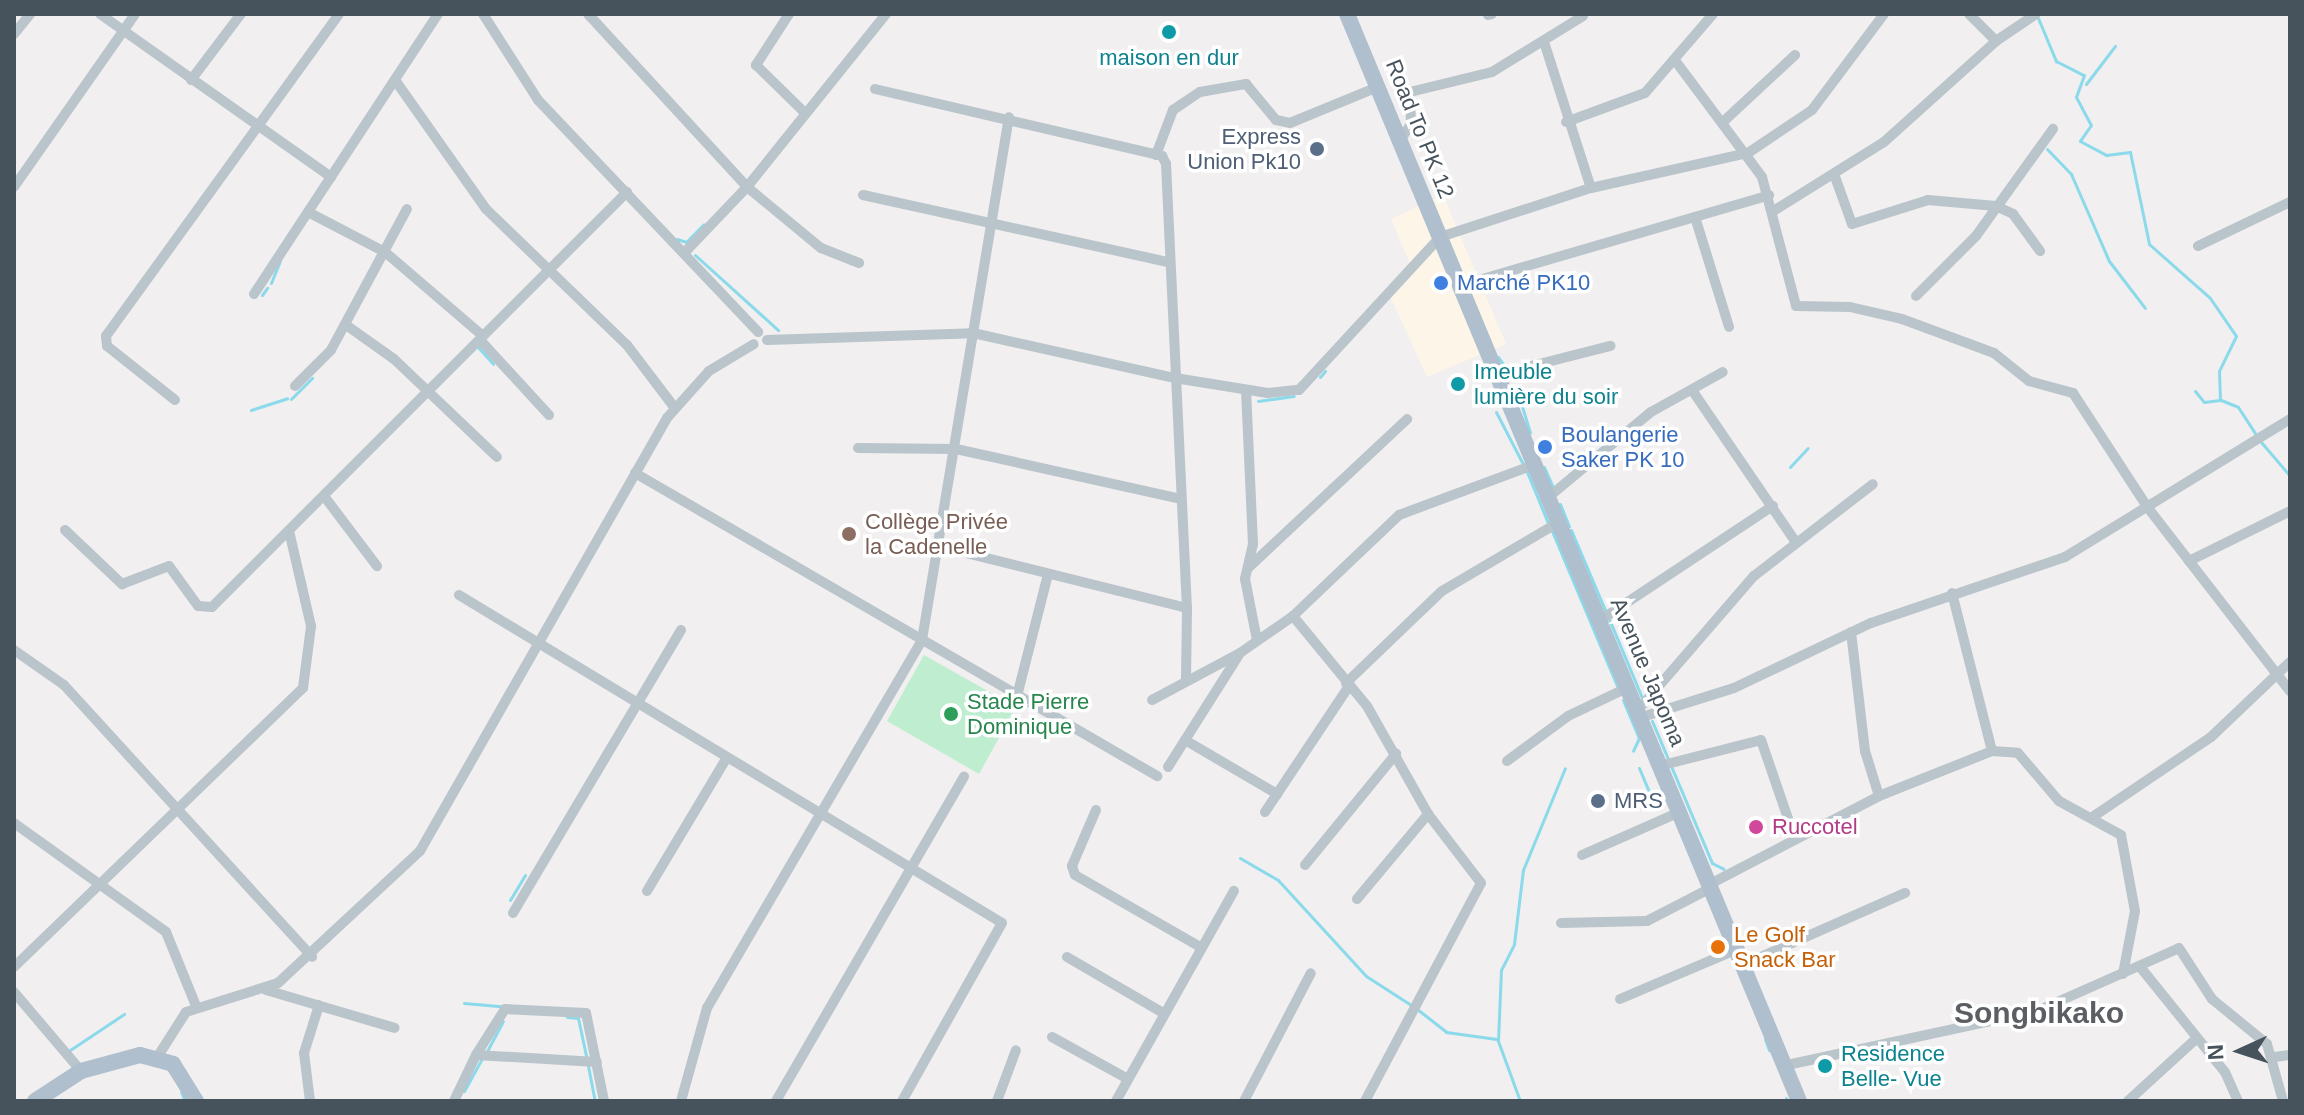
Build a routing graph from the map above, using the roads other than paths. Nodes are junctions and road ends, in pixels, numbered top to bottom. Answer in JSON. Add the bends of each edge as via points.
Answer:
{"nodes":[{"id":1,"x":30,"y":14,"type":"edge"},
{"id":2,"x":100,"y":14,"type":"edge"},
{"id":3,"x":135,"y":14,"type":"edge"},
{"id":4,"x":241,"y":14,"type":"edge"},
{"id":5,"x":339,"y":14,"type":"edge"},
{"id":6,"x":438,"y":14,"type":"edge"},
{"id":7,"x":483,"y":14,"type":"edge"},
{"id":8,"x":604,"y":14,"type":"edge"},
{"id":9,"x":789,"y":14,"type":"edge"},
{"id":10,"x":886,"y":14,"type":"edge"},
{"id":11,"x":1347,"y":14,"type":"edge"},
{"id":12,"x":1713,"y":14,"type":"edge"},
{"id":13,"x":1884,"y":14,"type":"edge"},
{"id":14,"x":1969,"y":14,"type":"edge"},
{"id":15,"x":2036,"y":14,"type":"edge"},
{"id":16,"x":1583,"y":16,"type":"dead end"},
{"id":17,"x":592,"y":19,"type":"edge"},
{"id":18,"x":123,"y":31,"type":"junction"},
{"id":19,"x":14,"y":34,"type":"edge"},
{"id":20,"x":1996,"y":41,"type":"junction"},
{"id":21,"x":1545,"y":45,"type":"junction"},
{"id":22,"x":1795,"y":55,"type":"dead end"},
{"id":23,"x":1677,"y":63,"type":"junction"},
{"id":24,"x":191,"y":80,"type":"junction"},
{"id":25,"x":395,"y":80,"type":"junction"},
{"id":26,"x":1380,"y":86,"type":"junction"},
{"id":27,"x":875,"y":89,"type":"dead end"},
{"id":28,"x":805,"y":113,"type":"junction"},
{"id":29,"x":1009,"y":117,"type":"junction"},
{"id":30,"x":1724,"y":121,"type":"junction"},
{"id":31,"x":1566,"y":122,"type":"junction"},
{"id":32,"x":258,"y":128,"type":"junction"},
{"id":33,"x":2053,"y":129,"type":"dead end"},
{"id":34,"x":1401,"y":139,"type":"junction"},
{"id":35,"x":1748,"y":153,"type":"junction"},
{"id":36,"x":1156,"y":155,"type":"junction"},
{"id":37,"x":1834,"y":174,"type":"junction"},
{"id":38,"x":331,"y":177,"type":"junction"},
{"id":39,"x":14,"y":187,"type":"edge"},
{"id":40,"x":747,"y":187,"type":"junction"},
{"id":41,"x":1591,"y":188,"type":"junction"},
{"id":42,"x":627,"y":192,"type":"junction"},
{"id":43,"x":863,"y":195,"type":"dead end"},
{"id":44,"x":1769,"y":195,"type":"junction"},
{"id":45,"x":2290,"y":202,"type":"edge"},
{"id":46,"x":1996,"y":206,"type":"junction"},
{"id":47,"x":407,"y":209,"type":"dead end"},
{"id":48,"x":1775,"y":210,"type":"junction"},
{"id":49,"x":308,"y":212,"type":"junction"},
{"id":50,"x":1695,"y":217,"type":"junction"},
{"id":51,"x":990,"y":223,"type":"junction"},
{"id":52,"x":1440,"y":237,"type":"junction"},
{"id":53,"x":2198,"y":246,"type":"dead end"},
{"id":54,"x":687,"y":250,"type":"junction"},
{"id":55,"x":2040,"y":251,"type":"dead end"},
{"id":56,"x":385,"y":252,"type":"junction"},
{"id":57,"x":1167,"y":262,"type":"junction"},
{"id":58,"x":1452,"y":262,"type":"joint"},
{"id":59,"x":859,"y":263,"type":"dead end"},
{"id":60,"x":550,"y":270,"type":"junction"},
{"id":61,"x":1462,"y":285,"type":"junction"},
{"id":62,"x":254,"y":294,"type":"dead end"},
{"id":63,"x":1916,"y":296,"type":"dead end"},
{"id":64,"x":346,"y":325,"type":"junction"},
{"id":65,"x":1729,"y":327,"type":"dead end"},
{"id":66,"x":973,"y":333,"type":"junction"},
{"id":67,"x":762,"y":336,"type":"junction"},
{"id":68,"x":482,"y":338,"type":"junction"},
{"id":69,"x":1610,"y":346,"type":"dead end"},
{"id":70,"x":1723,"y":372,"type":"dead end"},
{"id":71,"x":1500,"y":374,"type":"junction"},
{"id":72,"x":1175,"y":378,"type":"junction"},
{"id":73,"x":295,"y":386,"type":"dead end"},
{"id":74,"x":1246,"y":390,"type":"junction"},
{"id":75,"x":1692,"y":390,"type":"junction"},
{"id":76,"x":425,"y":395,"type":"junction"},
{"id":77,"x":175,"y":400,"type":"dead end"},
{"id":78,"x":674,"y":407,"type":"junction"},
{"id":79,"x":549,"y":415,"type":"dead end"},
{"id":80,"x":1407,"y":419,"type":"dead end"},
{"id":81,"x":2290,"y":419,"type":"edge"},
{"id":82,"x":858,"y":448,"type":"dead end"},
{"id":83,"x":956,"y":449,"type":"junction"},
{"id":84,"x":497,"y":457,"type":"dead end"},
{"id":85,"x":1536,"y":464,"type":"junction"},
{"id":86,"x":635,"y":473,"type":"junction"},
{"id":87,"x":1873,"y":484,"type":"dead end"},
{"id":88,"x":1551,"y":495,"type":"junction"},
{"id":89,"x":324,"y":496,"type":"junction"},
{"id":90,"x":1181,"y":499,"type":"junction"},
{"id":91,"x":1773,"y":506,"type":"junction"},
{"id":92,"x":2148,"y":508,"type":"junction"},
{"id":93,"x":2290,"y":511,"type":"edge"},
{"id":94,"x":1562,"y":520,"type":"junction"},
{"id":95,"x":65,"y":530,"type":"dead end"},
{"id":96,"x":289,"y":531,"type":"junction"},
{"id":97,"x":1795,"y":541,"type":"junction"},
{"id":98,"x":939,"y":546,"type":"junction"},
{"id":99,"x":2189,"y":561,"type":"junction"},
{"id":100,"x":377,"y":566,"type":"dead end"},
{"id":101,"x":1245,"y":570,"type":"junction"},
{"id":102,"x":1047,"y":578,"type":"junction"},
{"id":103,"x":1952,"y":593,"type":"junction"},
{"id":104,"x":459,"y":595,"type":"dead end"},
{"id":105,"x":1187,"y":608,"type":"junction"},
{"id":106,"x":1293,"y":616,"type":"junction"},
{"id":107,"x":1602,"y":619,"type":"junction"},
{"id":108,"x":681,"y":630,"type":"dead end"},
{"id":109,"x":1851,"y":632,"type":"junction"},
{"id":110,"x":922,"y":640,"type":"junction"},
{"id":111,"x":1257,"y":640,"type":"junction"},
{"id":112,"x":535,"y":646,"type":"junction"},
{"id":113,"x":14,"y":650,"type":"edge"},
{"id":114,"x":1240,"y":653,"type":"junction"},
{"id":115,"x":2290,"y":662,"type":"edge"},
{"id":116,"x":2275,"y":675,"type":"junction"},
{"id":117,"x":1186,"y":681,"type":"junction"},
{"id":118,"x":1347,"y":685,"type":"junction"},
{"id":119,"x":1629,"y":687,"type":"junction"},
{"id":120,"x":2290,"y":691,"type":"edge"},
{"id":121,"x":1017,"y":696,"type":"junction"},
{"id":122,"x":1152,"y":700,"type":"dead end"},
{"id":123,"x":636,"y":706,"type":"junction"},
{"id":124,"x":1640,"y":713,"type":"junction"},
{"id":125,"x":1185,"y":740,"type":"junction"},
{"id":126,"x":1992,"y":751,"type":"junction"},
{"id":127,"x":1396,"y":754,"type":"junction"},
{"id":128,"x":726,"y":759,"type":"junction"},
{"id":129,"x":1507,"y":761,"type":"dead end"},
{"id":130,"x":1663,"y":765,"type":"junction"},
{"id":131,"x":1168,"y":767,"type":"dead end"},
{"id":132,"x":1157,"y":776,"type":"dead end"},
{"id":133,"x":964,"y":777,"type":"dead end"},
{"id":134,"x":1277,"y":794,"type":"junction"},
{"id":135,"x":1879,"y":796,"type":"junction"},
{"id":136,"x":180,"y":808,"type":"junction"},
{"id":137,"x":1096,"y":810,"type":"dead end"},
{"id":138,"x":1682,"y":811,"type":"junction"},
{"id":139,"x":1265,"y":812,"type":"dead end"},
{"id":140,"x":816,"y":813,"type":"junction"},
{"id":141,"x":1428,"y":814,"type":"junction"},
{"id":142,"x":2091,"y":818,"type":"junction"},
{"id":143,"x":14,"y":823,"type":"edge"},
{"id":144,"x":1795,"y":839,"type":"junction"},
{"id":145,"x":1582,"y":855,"type":"dead end"},
{"id":146,"x":1305,"y":865,"type":"dead end"},
{"id":147,"x":912,"y":870,"type":"junction"},
{"id":148,"x":1713,"y":885,"type":"junction"},
{"id":149,"x":98,"y":888,"type":"junction"},
{"id":150,"x":647,"y":891,"type":"dead end"},
{"id":151,"x":1234,"y":891,"type":"dead end"},
{"id":152,"x":1905,"y":893,"type":"dead end"},
{"id":153,"x":1357,"y":899,"type":"dead end"},
{"id":154,"x":513,"y":913,"type":"dead end"},
{"id":155,"x":1561,"y":923,"type":"dead end"},
{"id":156,"x":1202,"y":948,"type":"junction"},
{"id":157,"x":1744,"y":956,"type":"junction"},
{"id":158,"x":312,"y":957,"type":"junction"},
{"id":159,"x":1067,"y":957,"type":"dead end"},
{"id":160,"x":14,"y":967,"type":"edge"},
{"id":161,"x":2141,"y":968,"type":"junction"},
{"id":162,"x":1311,"y":973,"type":"dead end"},
{"id":163,"x":2123,"y":974,"type":"junction"},
{"id":164,"x":266,"y":990,"type":"junction"},
{"id":165,"x":14,"y":992,"type":"edge"},
{"id":166,"x":1620,"y":999,"type":"dead end"},
{"id":167,"x":319,"y":1005,"type":"junction"},
{"id":168,"x":196,"y":1006,"type":"junction"},
{"id":169,"x":1165,"y":1014,"type":"junction"},
{"id":170,"x":395,"y":1028,"type":"dead end"},
{"id":171,"x":1052,"y":1037,"type":"dead end"},
{"id":172,"x":2197,"y":1038,"type":"junction"},
{"id":173,"x":1016,"y":1050,"type":"dead end"},
{"id":174,"x":476,"y":1055,"type":"junction"},
{"id":175,"x":2290,"y":1055,"type":"edge"},
{"id":176,"x":158,"y":1056,"type":"junction"},
{"id":177,"x":2275,"y":1057,"type":"junction"},
{"id":178,"x":597,"y":1062,"type":"junction"},
{"id":179,"x":1787,"y":1065,"type":"junction"},
{"id":180,"x":81,"y":1071,"type":"junction"},
{"id":181,"x":1128,"y":1079,"type":"junction"},
{"id":182,"x":2138,"y":1091,"type":"junction"},
{"id":183,"x":35,"y":1101,"type":"edge"},
{"id":184,"x":196,"y":1101,"type":"edge"},
{"id":185,"x":310,"y":1101,"type":"edge"},
{"id":186,"x":454,"y":1101,"type":"edge"},
{"id":187,"x":604,"y":1101,"type":"edge"},
{"id":188,"x":681,"y":1101,"type":"edge"},
{"id":189,"x":776,"y":1101,"type":"edge"},
{"id":190,"x":902,"y":1101,"type":"edge"},
{"id":191,"x":997,"y":1101,"type":"edge"},
{"id":192,"x":1116,"y":1101,"type":"edge"},
{"id":193,"x":1244,"y":1101,"type":"edge"},
{"id":194,"x":1365,"y":1101,"type":"edge"},
{"id":195,"x":1799,"y":1101,"type":"edge"},
{"id":196,"x":2128,"y":1101,"type":"edge"},
{"id":197,"x":2148,"y":1101,"type":"edge"},
{"id":198,"x":2238,"y":1101,"type":"edge"},
{"id":199,"x":2283,"y":1101,"type":"edge"}],
"edges":[{"from":1,"to":19,"type":"street"},
{"from":2,"to":18,"type":"street"},
{"from":3,"to":18,"type":"street"},
{"from":4,"to":24,"type":"street"},
{"from":5,"to":32,"type":"street"},
{"from":6,"to":25,"type":"street"},
{"from":7,"to":42,"type":"street","via":[[527,86]]},
{"from":8,"to":17,"type":"street"},
{"from":9,"to":28,"type":"street","via":[[756,65]]},
{"from":10,"to":28,"type":"street"},
{"from":11,"to":26,"type":"main road","name":"Road To PK 12"},
{"from":12,"to":23,"type":"street"},
{"from":13,"to":35,"type":"street","via":[[1812,110]]},
{"from":14,"to":20,"type":"street"},
{"from":15,"to":20,"type":"street"},
{"from":16,"to":21,"type":"street"},
{"from":17,"to":40,"type":"street"},
{"from":18,"to":24,"type":"street"},
{"from":18,"to":39,"type":"street"},
{"from":20,"to":37,"type":"street","via":[[1884,142]]},
{"from":21,"to":31,"type":"street"},
{"from":21,"to":34,"type":"street","via":[[1492,72],[1410,92],[1411,124]]},
{"from":22,"to":30,"type":"street"},
{"from":23,"to":30,"type":"street"},
{"from":23,"to":31,"type":"street","via":[[1630,102]]},
{"from":24,"to":32,"type":"street"},
{"from":25,"to":38,"type":"street"},
{"from":25,"to":60,"type":"street","via":[[486,209]]},
{"from":26,"to":34,"type":"main road","name":"Road To PK 12"},
{"from":26,"to":36,"type":"street","via":[[1290,123],[1276,120],[1246,84],[1200,92],[1173,110]]},
{"from":27,"to":29,"type":"street"},
{"from":28,"to":40,"type":"street"},
{"from":29,"to":36,"type":"street"},
{"from":29,"to":51,"type":"street"},
{"from":30,"to":35,"type":"street"},
{"from":31,"to":41,"type":"street"},
{"from":32,"to":38,"type":"street"},
{"from":32,"to":77,"type":"street","via":[[106,336],[107,346]]},
{"from":33,"to":46,"type":"street"},
{"from":34,"to":52,"type":"main road","name":"Road To PK 12"},
{"from":35,"to":41,"type":"street"},
{"from":35,"to":44,"type":"street"},
{"from":36,"to":57,"type":"street","via":[[1166,164]]},
{"from":37,"to":46,"type":"street","via":[[1852,224],[1928,200]]},
{"from":37,"to":48,"type":"street"},
{"from":38,"to":49,"type":"street"},
{"from":40,"to":54,"type":"street"},
{"from":40,"to":59,"type":"street","via":[[821,248]]},
{"from":41,"to":52,"type":"street"},
{"from":42,"to":54,"type":"street"},
{"from":42,"to":60,"type":"street"},
{"from":43,"to":51,"type":"street"},
{"from":44,"to":48,"type":"street"},
{"from":44,"to":50,"type":"street"},
{"from":45,"to":53,"type":"street"},
{"from":46,"to":55,"type":"street","via":[[2013,214]]},
{"from":46,"to":63,"type":"street"},
{"from":47,"to":56,"type":"street"},
{"from":48,"to":92,"type":"street","via":[[1796,306],[1850,307],[1902,319],[1994,353],[2029,381],[2068,390]]},
{"from":49,"to":56,"type":"street"},
{"from":49,"to":62,"type":"street"},
{"from":50,"to":61,"type":"street"},
{"from":50,"to":65,"type":"street"},
{"from":51,"to":57,"type":"street"},
{"from":51,"to":66,"type":"street"},
{"from":52,"to":58,"type":"main road","name":"Road To PK 12"},
{"from":52,"to":74,"type":"street","via":[[1388,287],[1311,384],[1285,393]]},
{"from":54,"to":67,"type":"street"},
{"from":56,"to":64,"type":"street"},
{"from":56,"to":68,"type":"street"},
{"from":57,"to":72,"type":"street"},
{"from":58,"to":61,"type":"main road","name":"Avenue Japoma"},
{"from":60,"to":68,"type":"street"},
{"from":60,"to":78,"type":"street","via":[[648,367]]},
{"from":61,"to":71,"type":"main road","name":"Avenue Japoma"},
{"from":64,"to":73,"type":"street"},
{"from":64,"to":76,"type":"street","via":[[394,359]]},
{"from":66,"to":67,"type":"street"},
{"from":66,"to":72,"type":"street"},
{"from":66,"to":83,"type":"street"},
{"from":67,"to":78,"type":"street","via":[[709,371]]},
{"from":68,"to":76,"type":"street"},
{"from":68,"to":79,"type":"street"},
{"from":69,"to":71,"type":"street"},
{"from":70,"to":75,"type":"street"},
{"from":71,"to":85,"type":"main road","name":"Avenue Japoma"},
{"from":72,"to":74,"type":"street"},
{"from":72,"to":90,"type":"street"},
{"from":74,"to":101,"type":"street","via":[[1253,544]]},
{"from":75,"to":88,"type":"street","via":[[1651,412]]},
{"from":75,"to":91,"type":"street"},
{"from":76,"to":84,"type":"street"},
{"from":76,"to":89,"type":"street"},
{"from":78,"to":86,"type":"street"},
{"from":80,"to":101,"type":"street"},
{"from":81,"to":92,"type":"street"},
{"from":82,"to":83,"type":"street"},
{"from":83,"to":90,"type":"street"},
{"from":83,"to":98,"type":"street"},
{"from":85,"to":88,"type":"main road","name":"Avenue Japoma"},
{"from":85,"to":106,"type":"street","via":[[1399,515]]},
{"from":86,"to":110,"type":"street"},
{"from":86,"to":112,"type":"street"},
{"from":87,"to":97,"type":"street"},
{"from":88,"to":94,"type":"main road","name":"Avenue Japoma"},
{"from":89,"to":96,"type":"street"},
{"from":89,"to":100,"type":"street"},
{"from":90,"to":105,"type":"street"},
{"from":91,"to":97,"type":"street"},
{"from":91,"to":107,"type":"street"},
{"from":92,"to":99,"type":"street"},
{"from":92,"to":103,"type":"street","via":[[2065,557]]},
{"from":93,"to":99,"type":"street"},
{"from":94,"to":107,"type":"main road","name":"Avenue Japoma"},
{"from":94,"to":118,"type":"street","via":[[1442,591]]},
{"from":95,"to":96,"type":"street","via":[[125,586],[173,568],[203,608]]},
{"from":96,"to":136,"type":"street","via":[[311,626],[310,671],[292,705]]},
{"from":97,"to":124,"type":"street","via":[[1754,576]]},
{"from":98,"to":102,"type":"street"},
{"from":98,"to":110,"type":"street"},
{"from":99,"to":116,"type":"street"},
{"from":101,"to":111,"type":"street"},
{"from":102,"to":105,"type":"street"},
{"from":102,"to":121,"type":"street"},
{"from":103,"to":109,"type":"street"},
{"from":103,"to":126,"type":"street"},
{"from":104,"to":112,"type":"street"},
{"from":105,"to":117,"type":"street"},
{"from":106,"to":111,"type":"street"},
{"from":106,"to":118,"type":"street"},
{"from":107,"to":119,"type":"main road","name":"Avenue Japoma"},
{"from":108,"to":123,"type":"street"},
{"from":109,"to":124,"type":"street","via":[[1734,688]]},
{"from":109,"to":135,"type":"street","via":[[1865,751]]},
{"from":110,"to":121,"type":"street"},
{"from":110,"to":140,"type":"street"},
{"from":111,"to":114,"type":"street"},
{"from":112,"to":123,"type":"street"},
{"from":112,"to":158,"type":"street","via":[[442,821]]},
{"from":113,"to":136,"type":"street","via":[[64,685]]},
{"from":114,"to":117,"type":"street"},
{"from":114,"to":125,"type":"street"},
{"from":115,"to":116,"type":"street"},
{"from":116,"to":120,"type":"street"},
{"from":116,"to":142,"type":"street","via":[[2201,745]]},
{"from":117,"to":122,"type":"street"},
{"from":118,"to":127,"type":"street"},
{"from":118,"to":134,"type":"street"},
{"from":119,"to":124,"type":"main road","name":"Avenue Japoma"},
{"from":119,"to":129,"type":"street","via":[[1559,721]]},
{"from":121,"to":132,"type":"street"},
{"from":123,"to":128,"type":"street"},
{"from":123,"to":154,"type":"street"},
{"from":124,"to":130,"type":"main road","name":"Avenue Japoma"},
{"from":125,"to":131,"type":"street"},
{"from":125,"to":134,"type":"street"},
{"from":126,"to":135,"type":"street"},
{"from":126,"to":142,"type":"street","via":[[2018,753],[2059,801]]},
{"from":127,"to":141,"type":"street"},
{"from":127,"to":146,"type":"street"},
{"from":128,"to":140,"type":"street"},
{"from":128,"to":150,"type":"street"},
{"from":130,"to":138,"type":"main road","name":"Avenue Japoma"},
{"from":130,"to":144,"type":"street","via":[[1761,740]]},
{"from":133,"to":147,"type":"street"},
{"from":134,"to":139,"type":"street"},
{"from":135,"to":144,"type":"street"},
{"from":136,"to":149,"type":"street"},
{"from":136,"to":158,"type":"street"},
{"from":137,"to":156,"type":"street","via":[[1072,871]]},
{"from":138,"to":145,"type":"street"},
{"from":138,"to":148,"type":"main road","name":"Avenue Japoma"},
{"from":140,"to":147,"type":"street"},
{"from":140,"to":188,"type":"street","via":[[702,1018]]},
{"from":141,"to":153,"type":"street"},
{"from":141,"to":194,"type":"street","via":[[1480,887]]},
{"from":142,"to":163,"type":"street","via":[[2121,835],[2127,848],[2135,911]]},
{"from":143,"to":149,"type":"street"},
{"from":144,"to":148,"type":"street"},
{"from":147,"to":189,"type":"street"},
{"from":147,"to":190,"type":"street","via":[[1002,923]]},
{"from":148,"to":155,"type":"street","via":[[1647,921]]},
{"from":148,"to":157,"type":"main road","name":"Avenue Japoma"},
{"from":149,"to":160,"type":"street"},
{"from":149,"to":168,"type":"street","via":[[166,932]]},
{"from":151,"to":156,"type":"street"},
{"from":152,"to":157,"type":"street"},
{"from":156,"to":169,"type":"street"},
{"from":157,"to":166,"type":"street"},
{"from":157,"to":179,"type":"main road","name":"Avenue Japoma"},
{"from":158,"to":164,"type":"street"},
{"from":159,"to":169,"type":"street"},
{"from":161,"to":163,"type":"street"},
{"from":161,"to":172,"type":"street"},
{"from":161,"to":177,"type":"street","via":[[2179,948],[2212,999],[2254,1029]]},
{"from":162,"to":193,"type":"street"},
{"from":163,"to":179,"type":"street","via":[[2037,1011]]},
{"from":164,"to":167,"type":"street"},
{"from":164,"to":168,"type":"street"},
{"from":165,"to":180,"type":"street"},
{"from":167,"to":170,"type":"street"},
{"from":167,"to":185,"type":"street","via":[[304,1053]]},
{"from":168,"to":176,"type":"street"},
{"from":169,"to":181,"type":"street"},
{"from":171,"to":181,"type":"street"},
{"from":172,"to":182,"type":"street"},
{"from":172,"to":198,"type":"street"},
{"from":173,"to":191,"type":"street"},
{"from":174,"to":178,"type":"street"},
{"from":174,"to":178,"type":"street","via":[[510,1007],[586,1013]]},
{"from":174,"to":186,"type":"street"},
{"from":175,"to":177,"type":"street"},
{"from":176,"to":180,"type":"main road","via":[[122,1057]]},
{"from":176,"to":184,"type":"main road","via":[[182,1074]]},
{"from":177,"to":199,"type":"street"},
{"from":178,"to":187,"type":"street"},
{"from":179,"to":195,"type":"main road","name":"Avenue Japoma"},
{"from":180,"to":183,"type":"main road"},
{"from":181,"to":192,"type":"street"},
{"from":182,"to":196,"type":"street"},
{"from":182,"to":197,"type":"street"}]}
